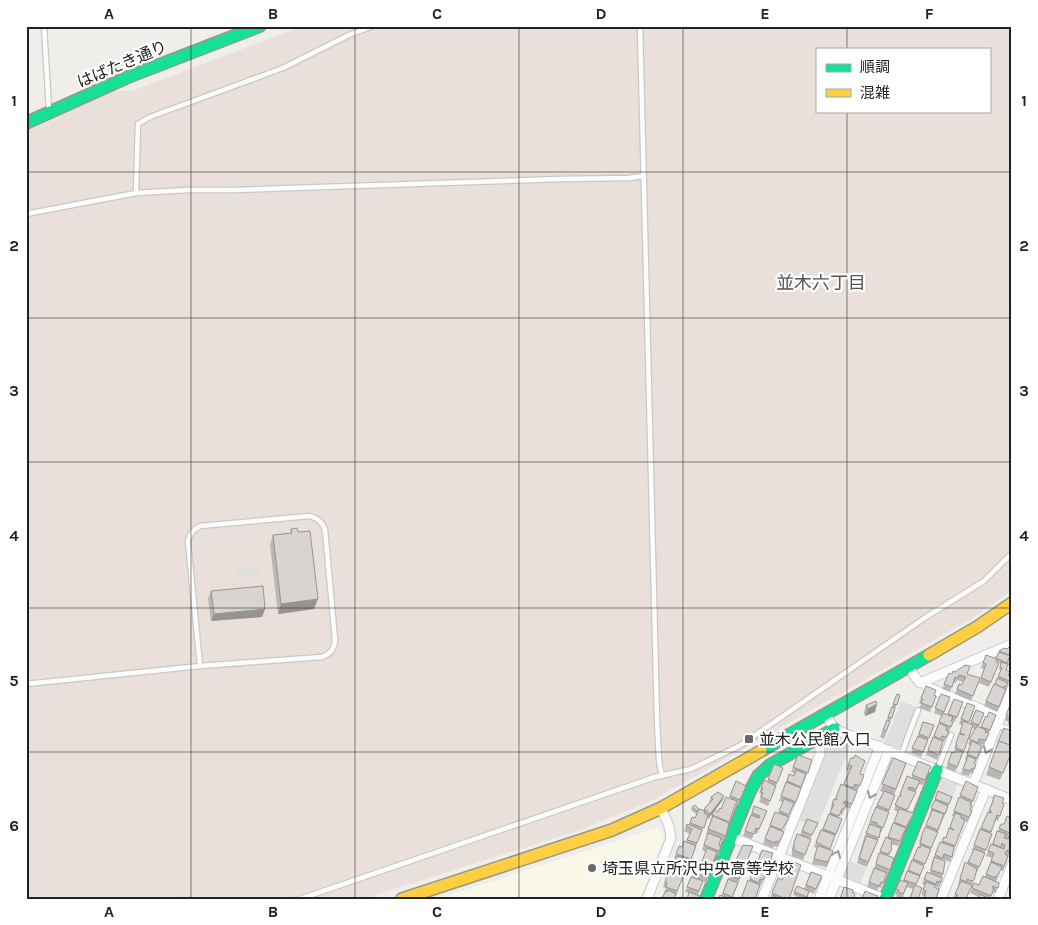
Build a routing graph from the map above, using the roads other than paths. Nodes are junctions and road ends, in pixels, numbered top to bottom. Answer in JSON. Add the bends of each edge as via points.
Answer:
{"nodes":[{"id":1,"x":44,"y":26,"type":"edge"},
{"id":2,"x":260,"y":26,"type":"edge"},
{"id":3,"x":373,"y":26,"type":"edge"},
{"id":4,"x":640,"y":26,"type":"edge"},
{"id":5,"x":49,"y":113,"type":"junction"},
{"id":6,"x":26,"y":123,"type":"edge"},
{"id":7,"x":643,"y":176,"type":"junction"},
{"id":8,"x":136,"y":193,"type":"junction"},
{"id":9,"x":26,"y":214,"type":"edge"},
{"id":10,"x":1012,"y":553,"type":"edge"},
{"id":11,"x":1012,"y":603,"type":"edge"},
{"id":12,"x":1012,"y":644,"type":"edge"},
{"id":13,"x":200,"y":666,"type":"junction"},
{"id":14,"x":910,"y":666,"type":"junction"},
{"id":15,"x":920,"y":683,"type":"junction"},
{"id":16,"x":26,"y":684,"type":"edge"},
{"id":17,"x":1011,"y":691,"type":"edge"},
{"id":18,"x":918,"y":710,"type":"dead end"},
{"id":19,"x":826,"y":714,"type":"junction"},
{"id":20,"x":999,"y":721,"type":"junction"},
{"id":21,"x":834,"y":729,"type":"junction"},
{"id":22,"x":1012,"y":730,"type":"edge"},
{"id":23,"x":951,"y":735,"type":"edge"},
{"id":24,"x":819,"y":737,"type":"junction"},
{"id":25,"x":880,"y":746,"type":"junction"},
{"id":26,"x":889,"y":750,"type":"junction"},
{"id":27,"x":901,"y":755,"type":"junction"},
{"id":28,"x":937,"y":770,"type":"junction"},
{"id":29,"x":662,"y":776,"type":"junction"},
{"id":30,"x":974,"y":784,"type":"junction"},
{"id":31,"x":986,"y":789,"type":"junction"},
{"id":32,"x":1012,"y":800,"type":"edge"},
{"id":33,"x":661,"y":808,"type":"junction"},
{"id":34,"x":731,"y":838,"type":"junction"},
{"id":35,"x":780,"y":857,"type":"junction"},
{"id":36,"x":1012,"y":865,"type":"edge"},
{"id":37,"x":832,"y":878,"type":"junction"},
{"id":38,"x":300,"y":899,"type":"edge"},
{"id":39,"x":402,"y":899,"type":"edge"},
{"id":40,"x":647,"y":899,"type":"edge"},
{"id":41,"x":706,"y":899,"type":"edge"},
{"id":42,"x":762,"y":899,"type":"edge"},
{"id":43,"x":819,"y":899,"type":"edge"},
{"id":44,"x":829,"y":899,"type":"edge"},
{"id":45,"x":885,"y":899,"type":"edge"},
{"id":46,"x":941,"y":899,"type":"edge"},
{"id":47,"x":998,"y":899,"type":"edge"}],
"edges":[{"from":1,"to":5,"type":"lane"},
{"from":2,"to":5,"type":"street","name":"はばたき通り","via":[[128,77]]},
{"from":3,"to":8,"type":"lane","via":[[283,68],[138,124]]},
{"from":4,"to":7,"type":"lane"},
{"from":5,"to":6,"type":"street","name":"はばたき通り"},
{"from":7,"to":8,"type":"lane"},
{"from":7,"to":29,"type":"lane","via":[[657,719]]},
{"from":8,"to":9,"type":"lane"},
{"from":10,"to":29,"type":"lane","via":[[984,581],[926,617],[741,745],[691,769]]},
{"from":11,"to":14,"type":"street"},
{"from":12,"to":15,"type":"street"},
{"from":13,"to":13,"type":"lane","via":[[188,541],[190,534],[200,526],[317,518],[323,523],[324,530],[334,648],[322,657]]},
{"from":13,"to":16,"type":"lane"},
{"from":14,"to":15,"type":"street"},
{"from":14,"to":19,"type":"street"},
{"from":15,"to":20,"type":"street"},
{"from":17,"to":20,"type":"street"},
{"from":18,"to":27,"type":"lane"},
{"from":19,"to":21,"type":"street"},
{"from":19,"to":33,"type":"street"},
{"from":20,"to":22,"type":"lane"},
{"from":20,"to":30,"type":"street","one_way":true},
{"from":21,"to":24,"type":"street"},
{"from":21,"to":25,"type":"street"},
{"from":23,"to":28,"type":"lane"},
{"from":24,"to":34,"type":"street","via":[[770,765],[758,776]]},
{"from":24,"to":35,"type":"street","via":[[820,754]]},
{"from":25,"to":26,"type":"street"},
{"from":37,"to":25,"type":"street","one_way":true},
{"from":26,"to":27,"type":"street"},
{"from":26,"to":37,"type":"street","one_way":true},
{"from":27,"to":28,"type":"street"},
{"from":28,"to":30,"type":"street"},
{"from":28,"to":45,"type":"street"},
{"from":29,"to":38,"type":"lane"},
{"from":30,"to":31,"type":"street"},
{"from":31,"to":32,"type":"street"},
{"from":31,"to":46,"type":"street"},
{"from":33,"to":39,"type":"street","via":[[612,830]]},
{"from":33,"to":40,"type":"street","via":[[671,838]]},
{"from":34,"to":35,"type":"street"},
{"from":34,"to":41,"type":"street"},
{"from":35,"to":37,"type":"street"},
{"from":35,"to":42,"type":"street"},
{"from":36,"to":47,"type":"street"},
{"from":37,"to":43,"type":"street"},
{"from":37,"to":44,"type":"street"},
{"from":37,"to":45,"type":"street"}]}
